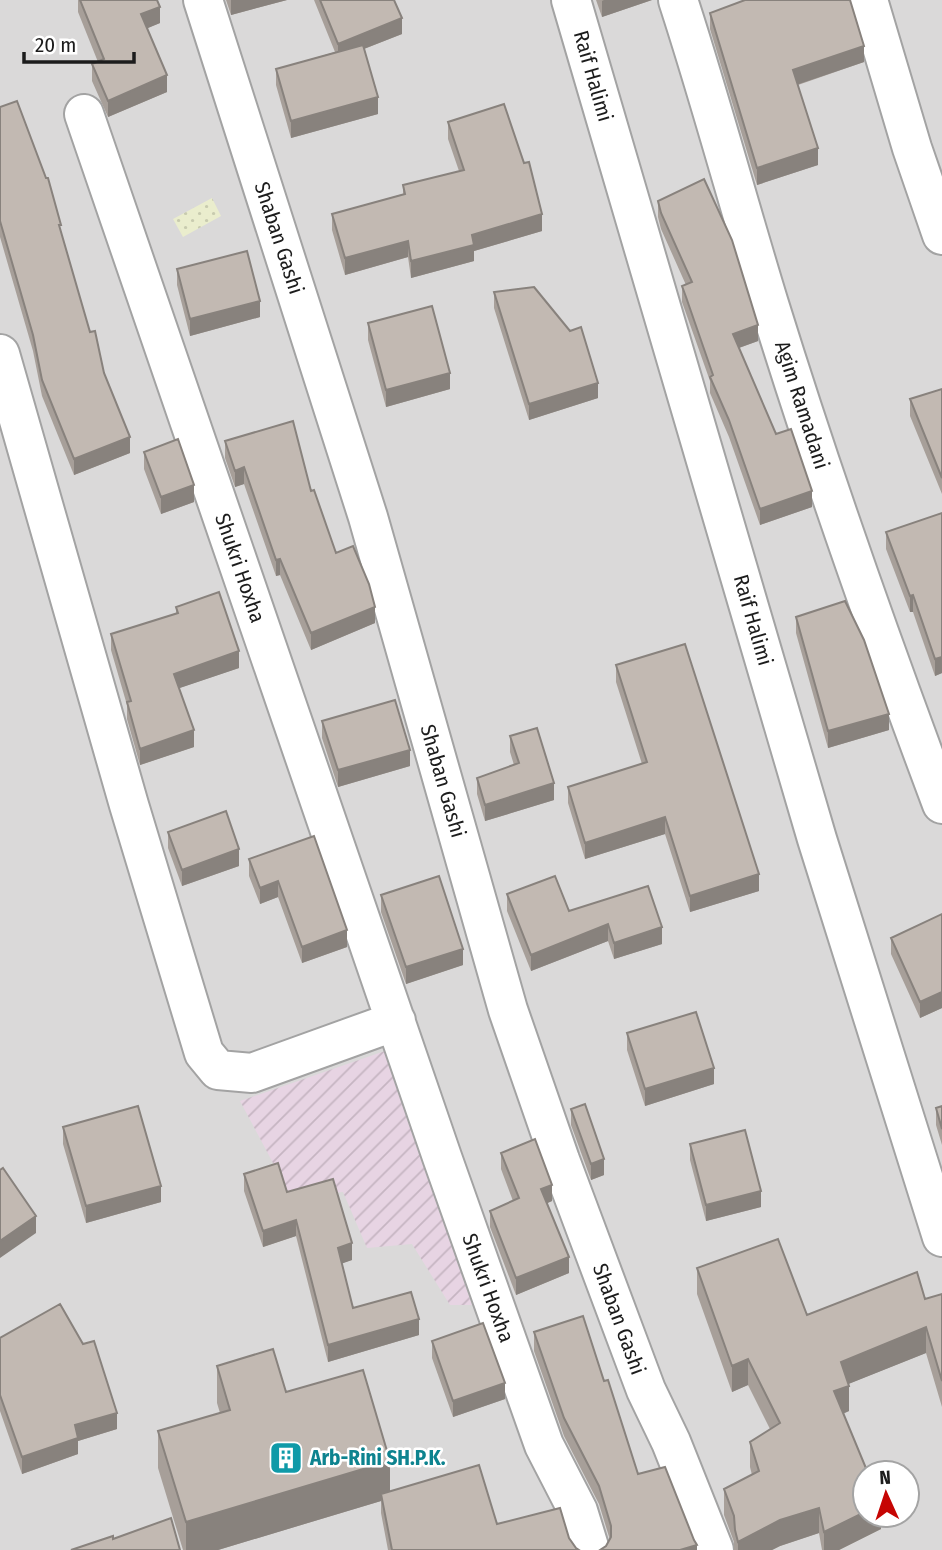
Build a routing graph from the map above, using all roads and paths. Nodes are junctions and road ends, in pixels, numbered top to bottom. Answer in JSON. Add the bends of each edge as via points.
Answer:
{"nodes":[{"id":1,"x":203,"y":0,"type":"edge"},
{"id":2,"x":571,"y":0,"type":"edge"},
{"id":3,"x":678,"y":0,"type":"edge"},
{"id":4,"x":868,"y":0,"type":"edge"},
{"id":5,"x":84,"y":114,"type":"dead end"},
{"id":6,"x":942,"y":235,"type":"edge"},
{"id":7,"x":0,"y":354,"type":"edge"},
{"id":8,"x":942,"y":804,"type":"edge"},
{"id":9,"x":396,"y":1021,"type":"junction"},
{"id":10,"x":942,"y":1237,"type":"edge"},
{"id":11,"x":590,"y":1550,"type":"edge"},
{"id":12,"x":714,"y":1550,"type":"edge"}],
"edges":[{"from":1,"to":12,"type":"street","name":"Shaban Gashi","via":[[368,517],[508,1010],[646,1390]]},
{"from":2,"to":10,"type":"street","name":"Raif Halimi","via":[[817,839]]},
{"from":3,"to":8,"type":"street","name":"Agim Ramadani","via":[[769,305]]},
{"from":4,"to":6,"type":"street"},
{"from":5,"to":9,"type":"street","name":"Shukri Hoxha"},
{"from":7,"to":9,"type":"street","via":[[204,1054],[218,1070],[252,1073]]},
{"from":9,"to":11,"type":"street","name":"Shukri Hoxha","via":[[544,1445],[578,1511]]}]}
